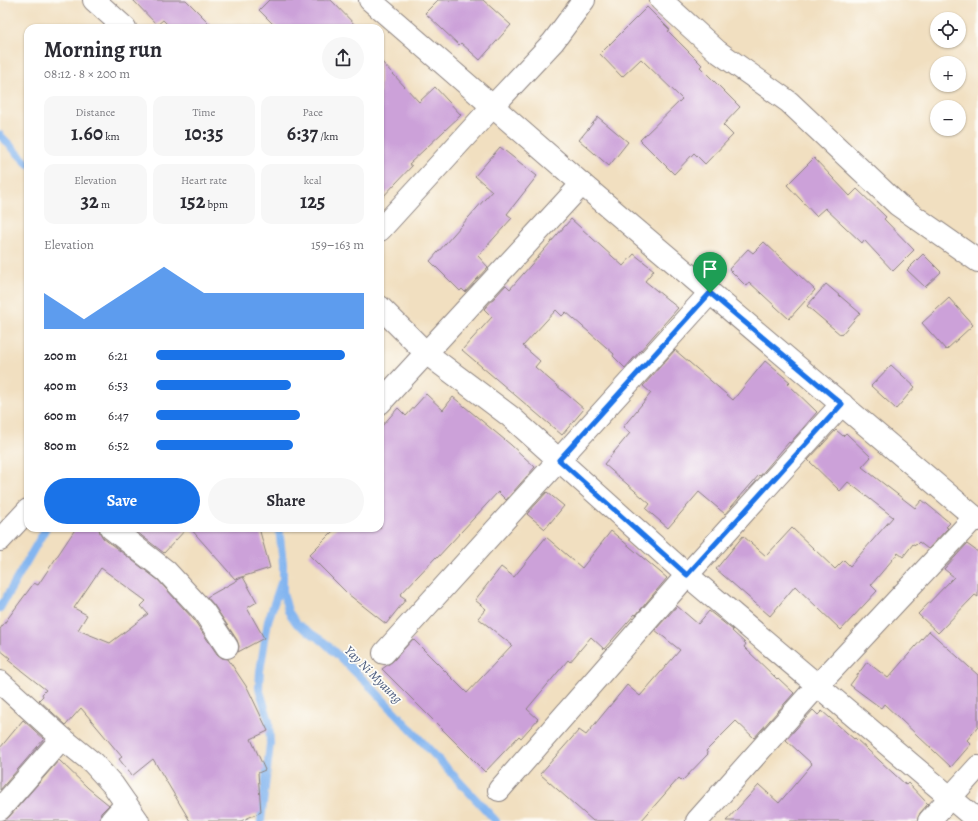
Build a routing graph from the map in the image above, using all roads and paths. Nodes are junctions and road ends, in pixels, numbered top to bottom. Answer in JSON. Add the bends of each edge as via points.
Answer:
{"nodes":[{"id":1,"x":94,"y":0,"type":"edge"},
{"id":2,"x":370,"y":0,"type":"edge"},
{"id":3,"x":584,"y":0,"type":"edge"},
{"id":4,"x":661,"y":0,"type":"edge"},
{"id":5,"x":120,"y":24,"type":"edge"},
{"id":6,"x":493,"y":106,"type":"junction"},
{"id":7,"x":582,"y":184,"type":"junction"},
{"id":8,"x":384,"y":226,"type":"edge"},
{"id":9,"x":978,"y":261,"type":"edge"},
{"id":10,"x":710,"y":293,"type":"junction"},
{"id":11,"x":384,"y":311,"type":"edge"},
{"id":12,"x":426,"y":353,"type":"junction"},
{"id":13,"x":384,"y":399,"type":"edge"},
{"id":14,"x":842,"y":404,"type":"junction"},
{"id":15,"x":559,"y":460,"type":"junction"},
{"id":16,"x":24,"y":514,"type":"edge"},
{"id":17,"x":976,"y":518,"type":"edge"},
{"id":18,"x":116,"y":532,"type":"edge"},
{"id":19,"x":0,"y":540,"type":"edge"},
{"id":20,"x":687,"y":575,"type":"junction"},
{"id":21,"x":227,"y":647,"type":"dead end"},
{"id":22,"x":384,"y":653,"type":"dead end"},
{"id":23,"x":0,"y":682,"type":"edge"},
{"id":24,"x":818,"y":684,"type":"junction"},
{"id":25,"x":62,"y":738,"type":"junction"},
{"id":26,"x":978,"y":767,"type":"edge"},
{"id":27,"x":500,"y":790,"type":"dead end"},
{"id":28,"x":951,"y":798,"type":"junction"},
{"id":29,"x":0,"y":809,"type":"edge"},
{"id":30,"x":132,"y":813,"type":"edge"},
{"id":31,"x":110,"y":821,"type":"edge"},
{"id":32,"x":697,"y":821,"type":"edge"},
{"id":33,"x":929,"y":821,"type":"edge"},
{"id":34,"x":978,"y":821,"type":"edge"}],
"edges":[{"from":1,"to":5,"type":"street"},
{"from":2,"to":6,"type":"street"},
{"from":3,"to":6,"type":"street","via":[[554,42]]},
{"from":4,"to":9,"type":"street","via":[[717,51],[789,102],[898,205]]},
{"from":6,"to":7,"type":"street"},
{"from":6,"to":8,"type":"street"},
{"from":7,"to":10,"type":"street"},
{"from":7,"to":12,"type":"street"},
{"from":10,"to":14,"type":"street"},
{"from":10,"to":15,"type":"street"},
{"from":11,"to":12,"type":"street"},
{"from":12,"to":13,"type":"street"},
{"from":12,"to":15,"type":"street","via":[[511,417]]},
{"from":14,"to":17,"type":"street"},
{"from":14,"to":20,"type":"street"},
{"from":15,"to":20,"type":"street"},
{"from":15,"to":22,"type":"street"},
{"from":16,"to":19,"type":"street"},
{"from":17,"to":24,"type":"street"},
{"from":18,"to":21,"type":"street","via":[[166,571],[204,612]]},
{"from":20,"to":24,"type":"street"},
{"from":20,"to":27,"type":"street"},
{"from":23,"to":25,"type":"street"},
{"from":24,"to":28,"type":"street"},
{"from":24,"to":32,"type":"street"},
{"from":25,"to":29,"type":"street"},
{"from":25,"to":30,"type":"street","via":[[94,763]]},
{"from":26,"to":28,"type":"street"},
{"from":28,"to":33,"type":"street"},
{"from":28,"to":34,"type":"street"},
{"from":30,"to":31,"type":"street"}]}
